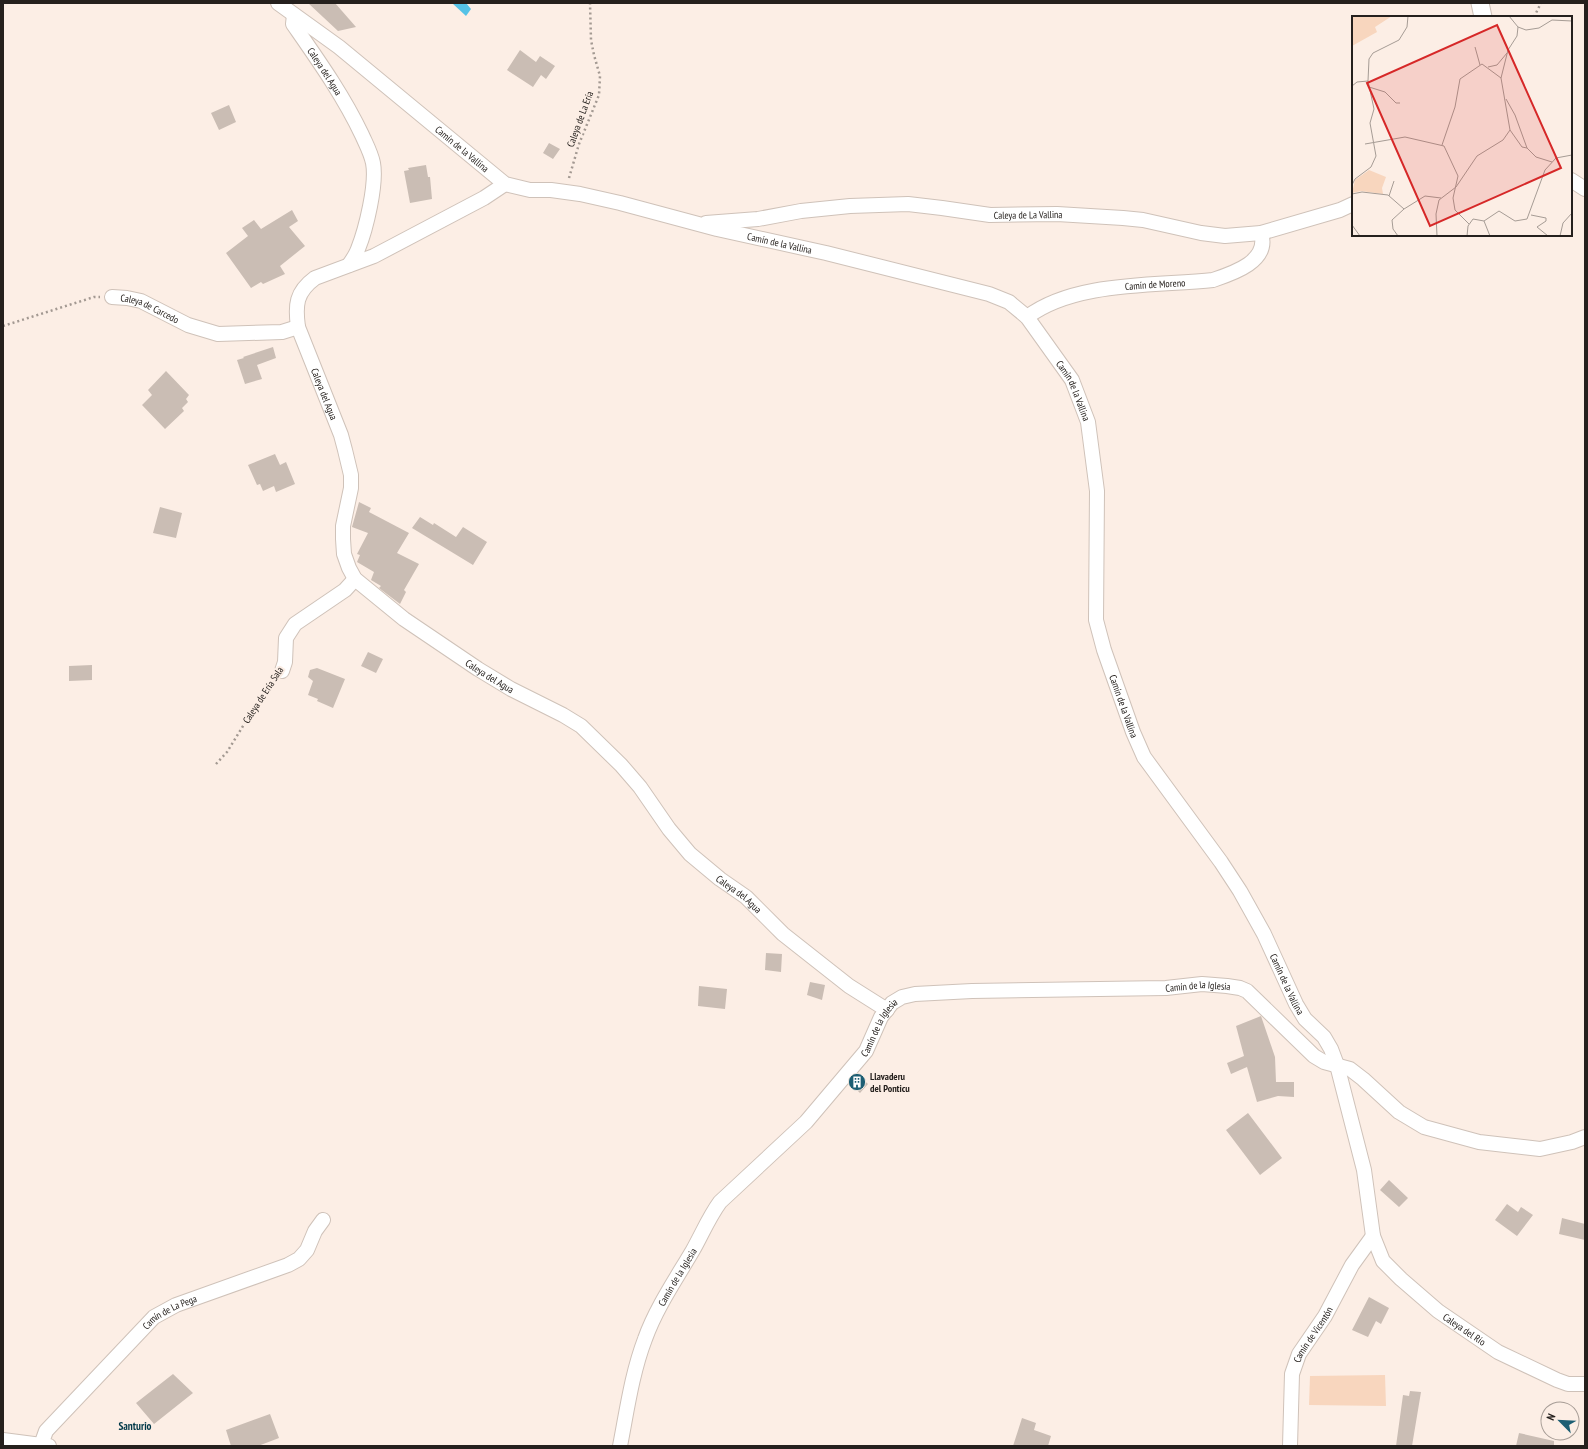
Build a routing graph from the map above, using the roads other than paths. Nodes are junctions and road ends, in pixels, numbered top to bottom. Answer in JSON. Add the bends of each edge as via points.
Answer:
{"nodes":[{"id":1,"x":278,"y":3,"type":"edge"},
{"id":2,"x":1480,"y":3,"type":"edge"},
{"id":3,"x":294,"y":15,"type":"junction"},
{"id":4,"x":1483,"y":16,"type":"edge"},
{"id":5,"x":1572,"y":181,"type":"edge"},
{"id":6,"x":505,"y":184,"type":"junction"},
{"id":7,"x":1585,"y":189,"type":"edge"},
{"id":8,"x":1352,"y":204,"type":"edge"},
{"id":9,"x":698,"y":224,"type":"junction"},
{"id":10,"x":1261,"y":233,"type":"junction"},
{"id":11,"x":349,"y":265,"type":"junction"},
{"id":12,"x":112,"y":297,"type":"road end"},
{"id":13,"x":1027,"y":317,"type":"junction"},
{"id":14,"x":298,"y":326,"type":"junction"},
{"id":15,"x":356,"y":579,"type":"junction"},
{"id":16,"x":282,"y":671,"type":"road end"},
{"id":17,"x":887,"y":1010,"type":"junction"},
{"id":18,"x":1337,"y":1064,"type":"junction"},
{"id":19,"x":1585,"y":1137,"type":"edge"},
{"id":20,"x":323,"y":1220,"type":"dead end"},
{"id":21,"x":1373,"y":1236,"type":"junction"},
{"id":22,"x":1585,"y":1384,"type":"edge"},
{"id":23,"x":3,"y":1440,"type":"edge"},
{"id":24,"x":45,"y":1446,"type":"edge"},
{"id":25,"x":620,"y":1446,"type":"edge"},
{"id":26,"x":1290,"y":1446,"type":"edge"}],
"edges":[{"from":1,"to":3,"type":"street","name":"Camín de la Vallina"},
{"from":2,"to":4,"type":"street"},
{"from":3,"to":6,"type":"street","name":"Camín de la Vallina","via":[[340,47]]},
{"from":3,"to":11,"type":"street","name":"Caleya del Agua","via":[[293,24],[330,77],[354,118],[373,163],[371,196],[364,227],[358,251]]},
{"from":5,"to":7,"type":"street"},
{"from":6,"to":9,"type":"street","name":"Camín de la Vallina","via":[[620,203]]},
{"from":6,"to":11,"type":"street","name":"Caleya del Agua","via":[[484,198],[374,256]]},
{"from":8,"to":10,"type":"street","name":"Caleya de La Vallina"},
{"from":9,"to":10,"type":"street","name":"Caleya de La Vallina","via":[[758,219],[801,211],[908,204],[990,215],[1057,214],[1143,220],[1225,236]]},
{"from":9,"to":13,"type":"street","name":"Camín de la Vallina","via":[[989,294],[1009,302]]},
{"from":10,"to":13,"type":"street","name":"Camín de Moreno","via":[[1264,240],[1257,256],[1248,265],[1230,275],[1213,280],[1095,291],[1053,303]]},
{"from":11,"to":14,"type":"street","name":"Caleya del Agua","via":[[307,283],[301,292],[296,310]]},
{"from":12,"to":14,"type":"street","name":"Caleya de Carcedo","via":[[141,301],[188,325],[218,334],[282,332]]},
{"from":13,"to":18,"type":"street","name":"Camín de la Vallina","via":[[1072,380],[1088,422],[1097,491],[1096,620],[1133,732],[1144,757],[1240,892],[1264,934],[1296,1004],[1305,1019],[1324,1037]]},
{"from":14,"to":15,"type":"street","name":"Caleya del Agua","via":[[341,435],[351,475],[342,540],[349,568]]},
{"from":15,"to":16,"type":"street","name":"Caleya de Ería Sala","via":[[345,590],[295,624],[286,638]]},
{"from":15,"to":17,"type":"street","name":"Caleya del Agua","via":[[404,619],[478,669],[581,726],[640,787],[690,854],[746,897],[783,934],[849,986]]},
{"from":17,"to":18,"type":"street","name":"Camín de la Iglesia","via":[[892,1003],[902,997],[914,994],[1166,988],[1202,984],[1227,986],[1247,991],[1314,1056],[1324,1062]]},
{"from":17,"to":25,"type":"street","name":"Camín de la Iglesia","via":[[876,1026],[866,1051],[806,1122],[720,1202],[713,1212],[645,1337]]},
{"from":18,"to":19,"type":"street","name":"Camín de la Iglesia","via":[[1350,1069],[1399,1112],[1424,1127],[1479,1142],[1540,1149]]},
{"from":18,"to":21,"type":"street","name":"Camín de la Vallina","via":[[1364,1170]]},
{"from":20,"to":24,"type":"street","name":"Camín de La Pega","via":[[307,1250],[299,1259],[176,1305],[154,1317],[46,1432]]},
{"from":21,"to":22,"type":"street","name":"Caleya del Río","via":[[1383,1261],[1401,1279],[1438,1310],[1498,1352],[1556,1380],[1568,1384]]},
{"from":21,"to":26,"type":"street","name":"Camín de Vicentón","via":[[1352,1265],[1325,1316],[1300,1354],[1292,1374]]},
{"from":23,"to":24,"type":"street"}]}
